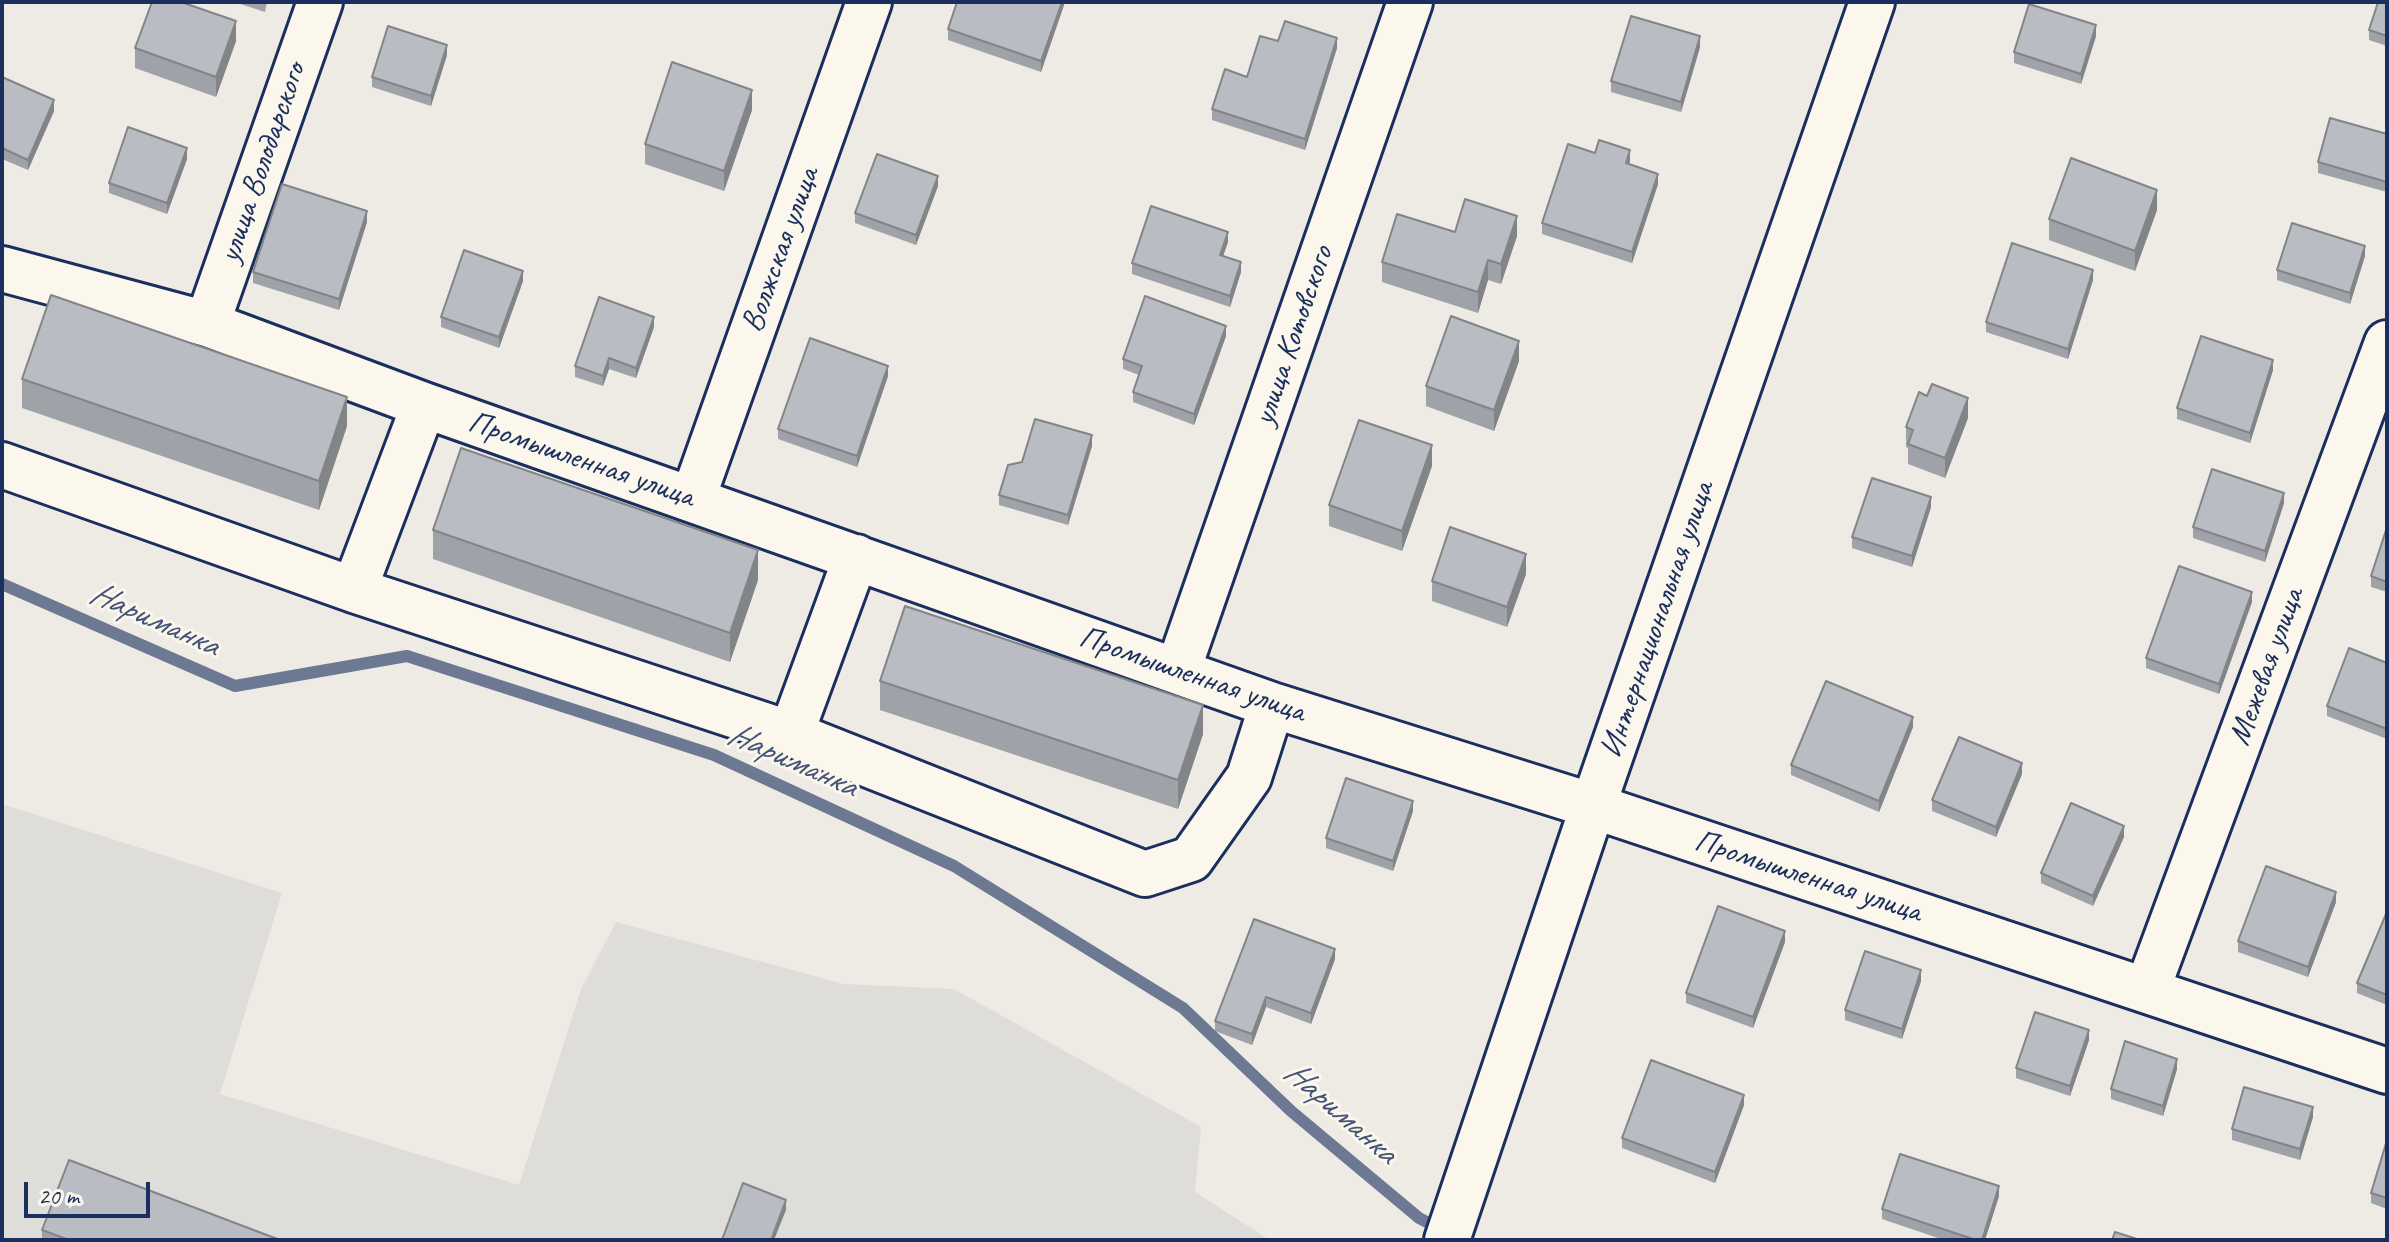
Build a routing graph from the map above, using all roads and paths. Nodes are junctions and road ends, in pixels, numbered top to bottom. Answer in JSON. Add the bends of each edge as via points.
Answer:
{"nodes":[{"id":1,"x":320,"y":2,"type":"edge"},
{"id":2,"x":869,"y":2,"type":"edge"},
{"id":3,"x":1410,"y":2,"type":"edge"},
{"id":4,"x":1872,"y":2,"type":"edge"},
{"id":5,"x":2,"y":269,"type":"edge"},
{"id":6,"x":207,"y":324,"type":"junction"},
{"id":7,"x":2387,"y":343,"type":"edge"},
{"id":8,"x":424,"y":405,"type":"junction"},
{"id":9,"x":2,"y":465,"type":"edge"},
{"id":10,"x":693,"y":498,"type":"junction"},
{"id":11,"x":856,"y":557,"type":"junction"},
{"id":12,"x":354,"y":590,"type":"junction"},
{"id":13,"x":1178,"y":670,"type":"junction"},
{"id":14,"x":1272,"y":705,"type":"junction"},
{"id":15,"x":791,"y":734,"type":"junction"},
{"id":16,"x":1593,"y":806,"type":"junction"},
{"id":17,"x":2147,"y":990,"type":"junction"},
{"id":18,"x":2387,"y":1071,"type":"edge"},
{"id":19,"x":1453,"y":1222,"type":"edge"}],
"edges":[{"from":1,"to":6,"type":"street","name":"улица Володарского"},
{"from":2,"to":10,"type":"street","name":"Волжская улица"},
{"from":3,"to":13,"type":"street","name":"улица Котовского"},
{"from":4,"to":16,"type":"street","name":"Интернациональная улица"},
{"from":5,"to":6,"type":"street","name":"Промышленная улица"},
{"from":6,"to":8,"type":"street","name":"Промышленная улица"},
{"from":7,"to":17,"type":"street","name":"Межевая улица"},
{"from":8,"to":10,"type":"street","name":"Промышленная улица"},
{"from":8,"to":12,"type":"street"},
{"from":9,"to":12,"type":"street"},
{"from":10,"to":11,"type":"street","name":"Промышленная улица"},
{"from":11,"to":13,"type":"street","name":"Промышленная улица"},
{"from":11,"to":15,"type":"street"},
{"from":12,"to":15,"type":"street"},
{"from":13,"to":14,"type":"street","name":"Промышленная улица"},
{"from":14,"to":15,"type":"street","via":[[1249,777],[1191,859],[1145,874]]},
{"from":14,"to":16,"type":"street","name":"Промышленная улица"},
{"from":16,"to":17,"type":"street","name":"Промышленная улица"},
{"from":16,"to":19,"type":"street","name":"Интернациональная улица"},
{"from":17,"to":18,"type":"street","name":"Промышленная улица"}]}
